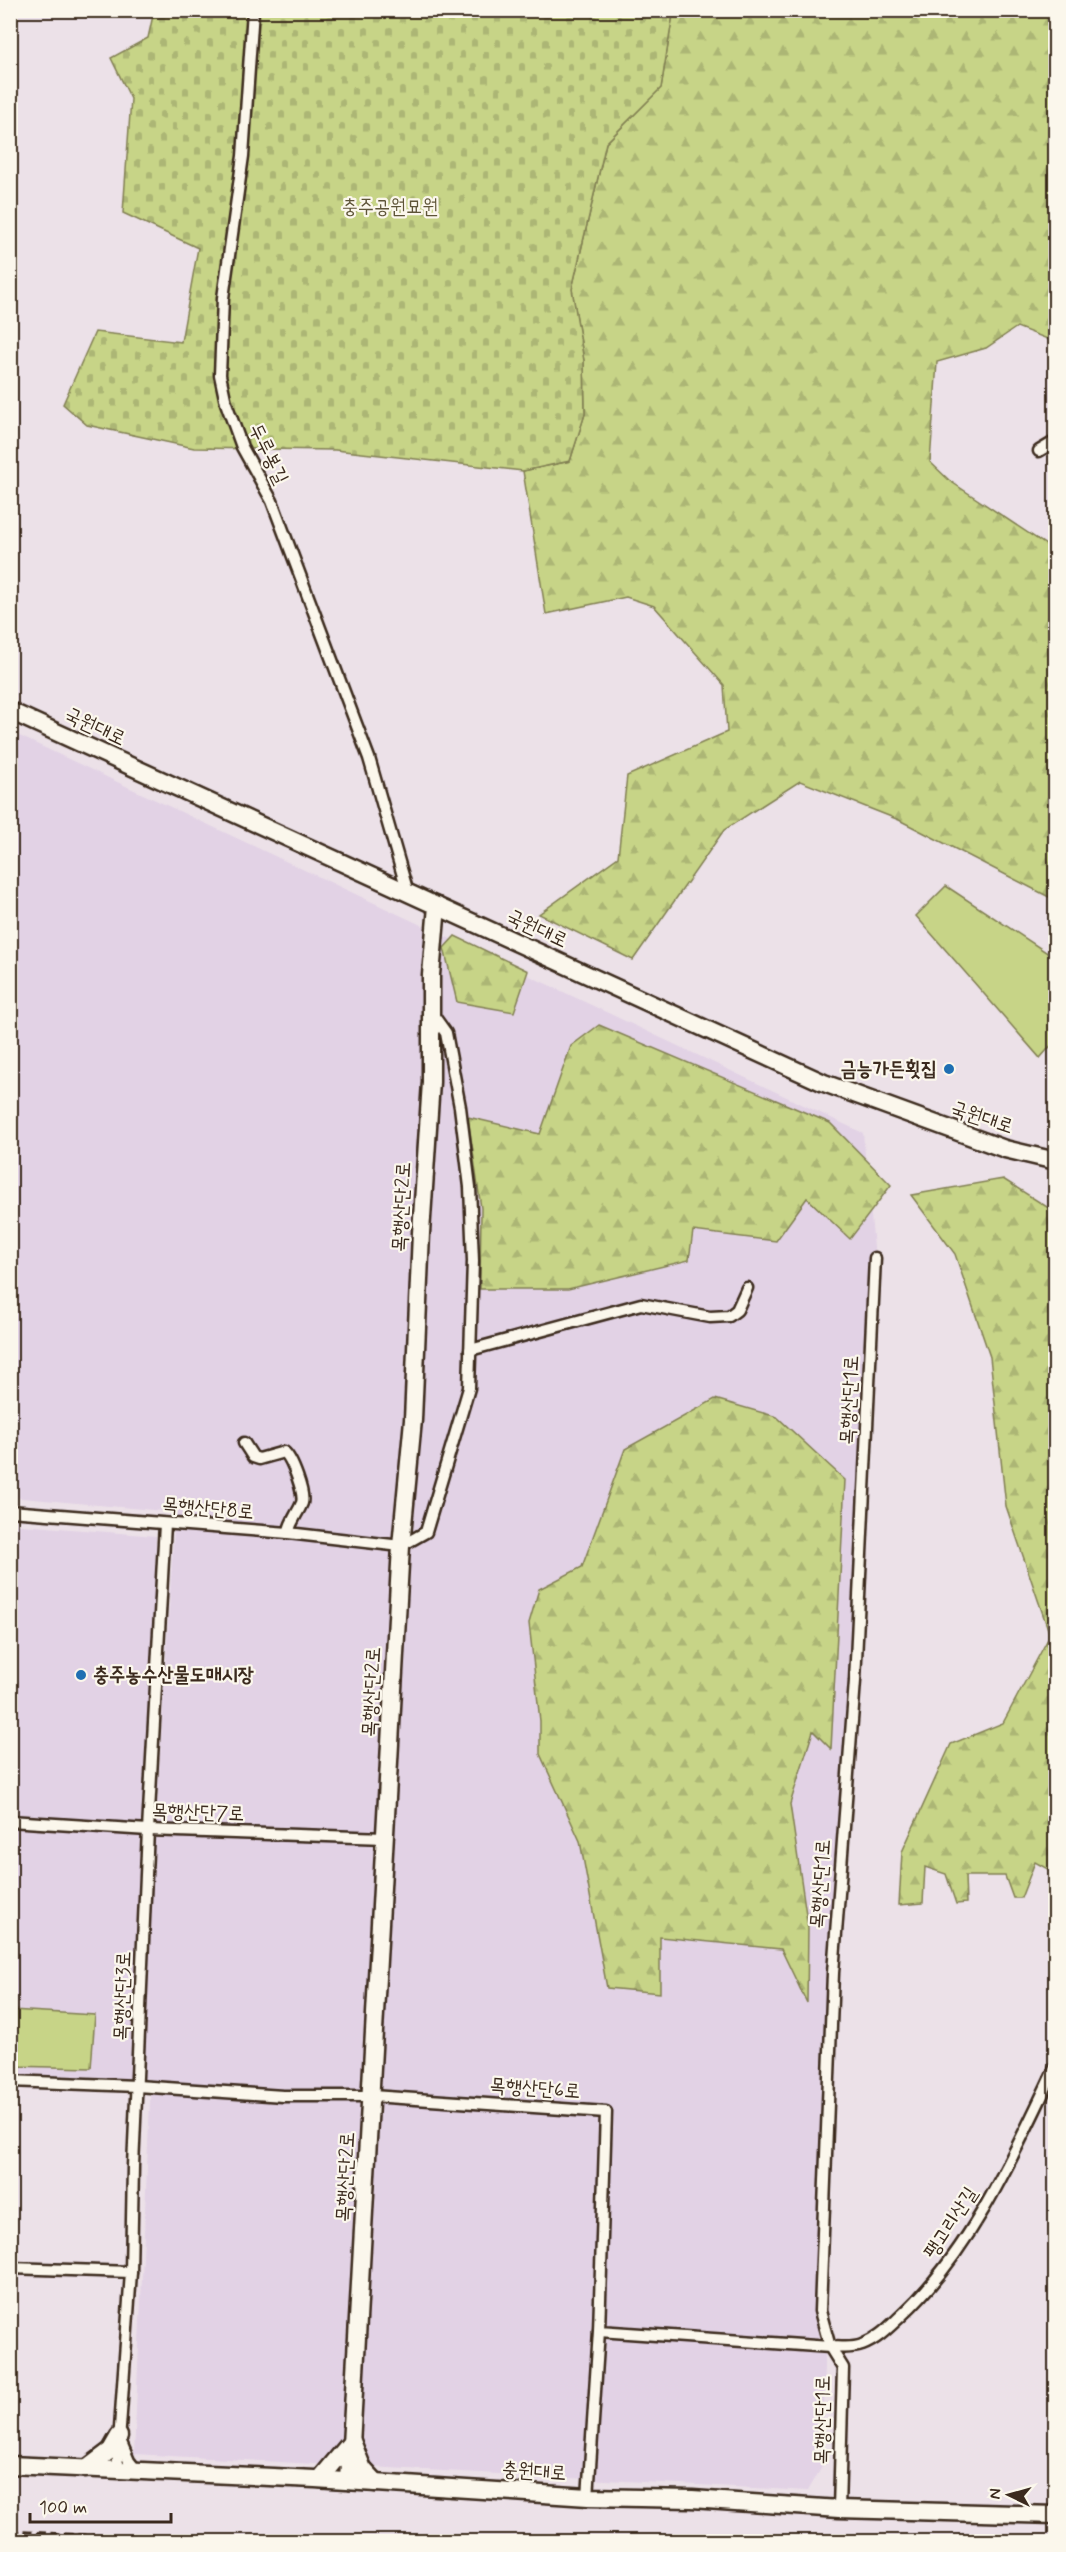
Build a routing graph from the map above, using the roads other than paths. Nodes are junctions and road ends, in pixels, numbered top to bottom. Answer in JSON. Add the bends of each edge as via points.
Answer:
{"nodes":[{"id":1,"x":253,"y":10,"type":"edge"},
{"id":2,"x":1056,"y":441,"type":"edge"},
{"id":3,"x":1039,"y":452,"type":"dead end"},
{"id":4,"x":10,"y":711,"type":"edge"},
{"id":5,"x":408,"y":893,"type":"junction"},
{"id":6,"x":437,"y":906,"type":"junction"},
{"id":7,"x":431,"y":1011,"type":"junction"},
{"id":8,"x":1056,"y":1161,"type":"edge"},
{"id":9,"x":875,"y":1258,"type":"dead end"},
{"id":10,"x":747,"y":1288,"type":"dead end"},
{"id":11,"x":470,"y":1350,"type":"junction"},
{"id":12,"x":244,"y":1443,"type":"dead end"},
{"id":13,"x":10,"y":1511,"type":"edge"},
{"id":14,"x":165,"y":1524,"type":"junction"},
{"id":15,"x":288,"y":1533,"type":"junction"},
{"id":16,"x":401,"y":1546,"type":"junction"},
{"id":17,"x":10,"y":1821,"type":"edge"},
{"id":18,"x":148,"y":1830,"type":"junction"},
{"id":19,"x":385,"y":1838,"type":"junction"},
{"id":20,"x":1056,"y":2066,"type":"edge"},
{"id":21,"x":10,"y":2081,"type":"edge"},
{"id":22,"x":137,"y":2086,"type":"junction"},
{"id":23,"x":372,"y":2096,"type":"junction"},
{"id":24,"x":10,"y":2268,"type":"edge"},
{"id":25,"x":131,"y":2272,"type":"junction"},
{"id":26,"x":599,"y":2331,"type":"junction"},
{"id":27,"x":830,"y":2347,"type":"junction"},
{"id":28,"x":119,"y":2436,"type":"junction"},
{"id":29,"x":352,"y":2441,"type":"junction"},
{"id":30,"x":10,"y":2465,"type":"edge"},
{"id":31,"x":86,"y":2469,"type":"junction"},
{"id":32,"x":117,"y":2470,"type":"junction"},
{"id":33,"x":137,"y":2471,"type":"junction"},
{"id":34,"x":320,"y":2479,"type":"junction"},
{"id":35,"x":349,"y":2481,"type":"junction"},
{"id":36,"x":376,"y":2483,"type":"junction"},
{"id":37,"x":588,"y":2497,"type":"junction"},
{"id":38,"x":839,"y":2509,"type":"junction"},
{"id":39,"x":1056,"y":2516,"type":"edge"}],
"edges":[{"from":1,"to":5,"type":"street","name":"두루봉길","via":[[243,156],[223,298],[220,375],[242,447],[272,501],[369,758]]},
{"from":2,"to":3,"type":"street"},
{"from":4,"to":5,"type":"street","name":"국원대로"},
{"from":5,"to":6,"type":"street","name":"국원대로"},
{"from":6,"to":7,"type":"street","name":"목행산단2로"},
{"from":6,"to":8,"type":"street","name":"국원대로","via":[[824,1083],[963,1135]]},
{"from":7,"to":11,"type":"street","via":[[446,1033],[470,1187]]},
{"from":7,"to":16,"type":"street","name":"목행산단2로","via":[[431,1082],[413,1420]]},
{"from":9,"to":27,"type":"street","name":"목행산단1로","via":[[855,1680],[833,1973],[820,2311]]},
{"from":10,"to":11,"type":"street","via":[[737,1310],[729,1316],[710,1317],[641,1304]]},
{"from":11,"to":16,"type":"street","via":[[469,1388],[426,1532]]},
{"from":12,"to":15,"type":"street","via":[[253,1457],[259,1459],[284,1452],[290,1456],[303,1497]]},
{"from":13,"to":14,"type":"street","name":"목행산단8로"},
{"from":14,"to":15,"type":"street","name":"목행산단8로"},
{"from":14,"to":18,"type":"street","name":"목행산단3로"},
{"from":15,"to":16,"type":"street","name":"목행산단8로"},
{"from":16,"to":19,"type":"street","name":"목행산단2로"},
{"from":17,"to":18,"type":"street","name":"목행산단7로"},
{"from":18,"to":19,"type":"street","name":"목행산단7로"},
{"from":18,"to":22,"type":"street","name":"목행산단3로"},
{"from":19,"to":23,"type":"street","name":"목행산단2로"},
{"from":20,"to":27,"type":"street","name":"팽고리산길","via":[[1009,2165],[928,2289],[879,2337],[859,2346]]},
{"from":21,"to":22,"type":"street","name":"목행산단6로"},
{"from":22,"to":23,"type":"street","name":"목행산단6로","via":[[283,2096]]},
{"from":22,"to":25,"type":"street","name":"목행산단3로"},
{"from":23,"to":26,"type":"street","name":"목행산단6로","via":[[606,2112]]},
{"from":23,"to":29,"type":"street","name":"목행산단2로"},
{"from":24,"to":25,"type":"street"},
{"from":25,"to":28,"type":"street","name":"목행산단3로"},
{"from":26,"to":27,"type":"street"},
{"from":26,"to":37,"type":"street"},
{"from":27,"to":38,"type":"street","name":"목행산단1로","via":[[843,2368]]},
{"from":28,"to":31,"type":"street","via":[[111,2450]]},
{"from":28,"to":32,"type":"street","name":"목행산단3로"},
{"from":28,"to":33,"type":"street"},
{"from":29,"to":34,"type":"street"},
{"from":29,"to":35,"type":"street","name":"목행산단2로"},
{"from":29,"to":36,"type":"street","via":[[363,2469]]},
{"from":30,"to":31,"type":"street","name":"충원대로"},
{"from":31,"to":32,"type":"street","name":"충원대로"},
{"from":32,"to":33,"type":"street","name":"충원대로"},
{"from":33,"to":34,"type":"street","name":"충원대로"},
{"from":34,"to":35,"type":"street","name":"충원대로"},
{"from":35,"to":36,"type":"street","name":"충원대로"},
{"from":36,"to":37,"type":"street","name":"충원대로"},
{"from":37,"to":38,"type":"street","name":"충원대로"},
{"from":38,"to":39,"type":"street","name":"충원대로"}]}
